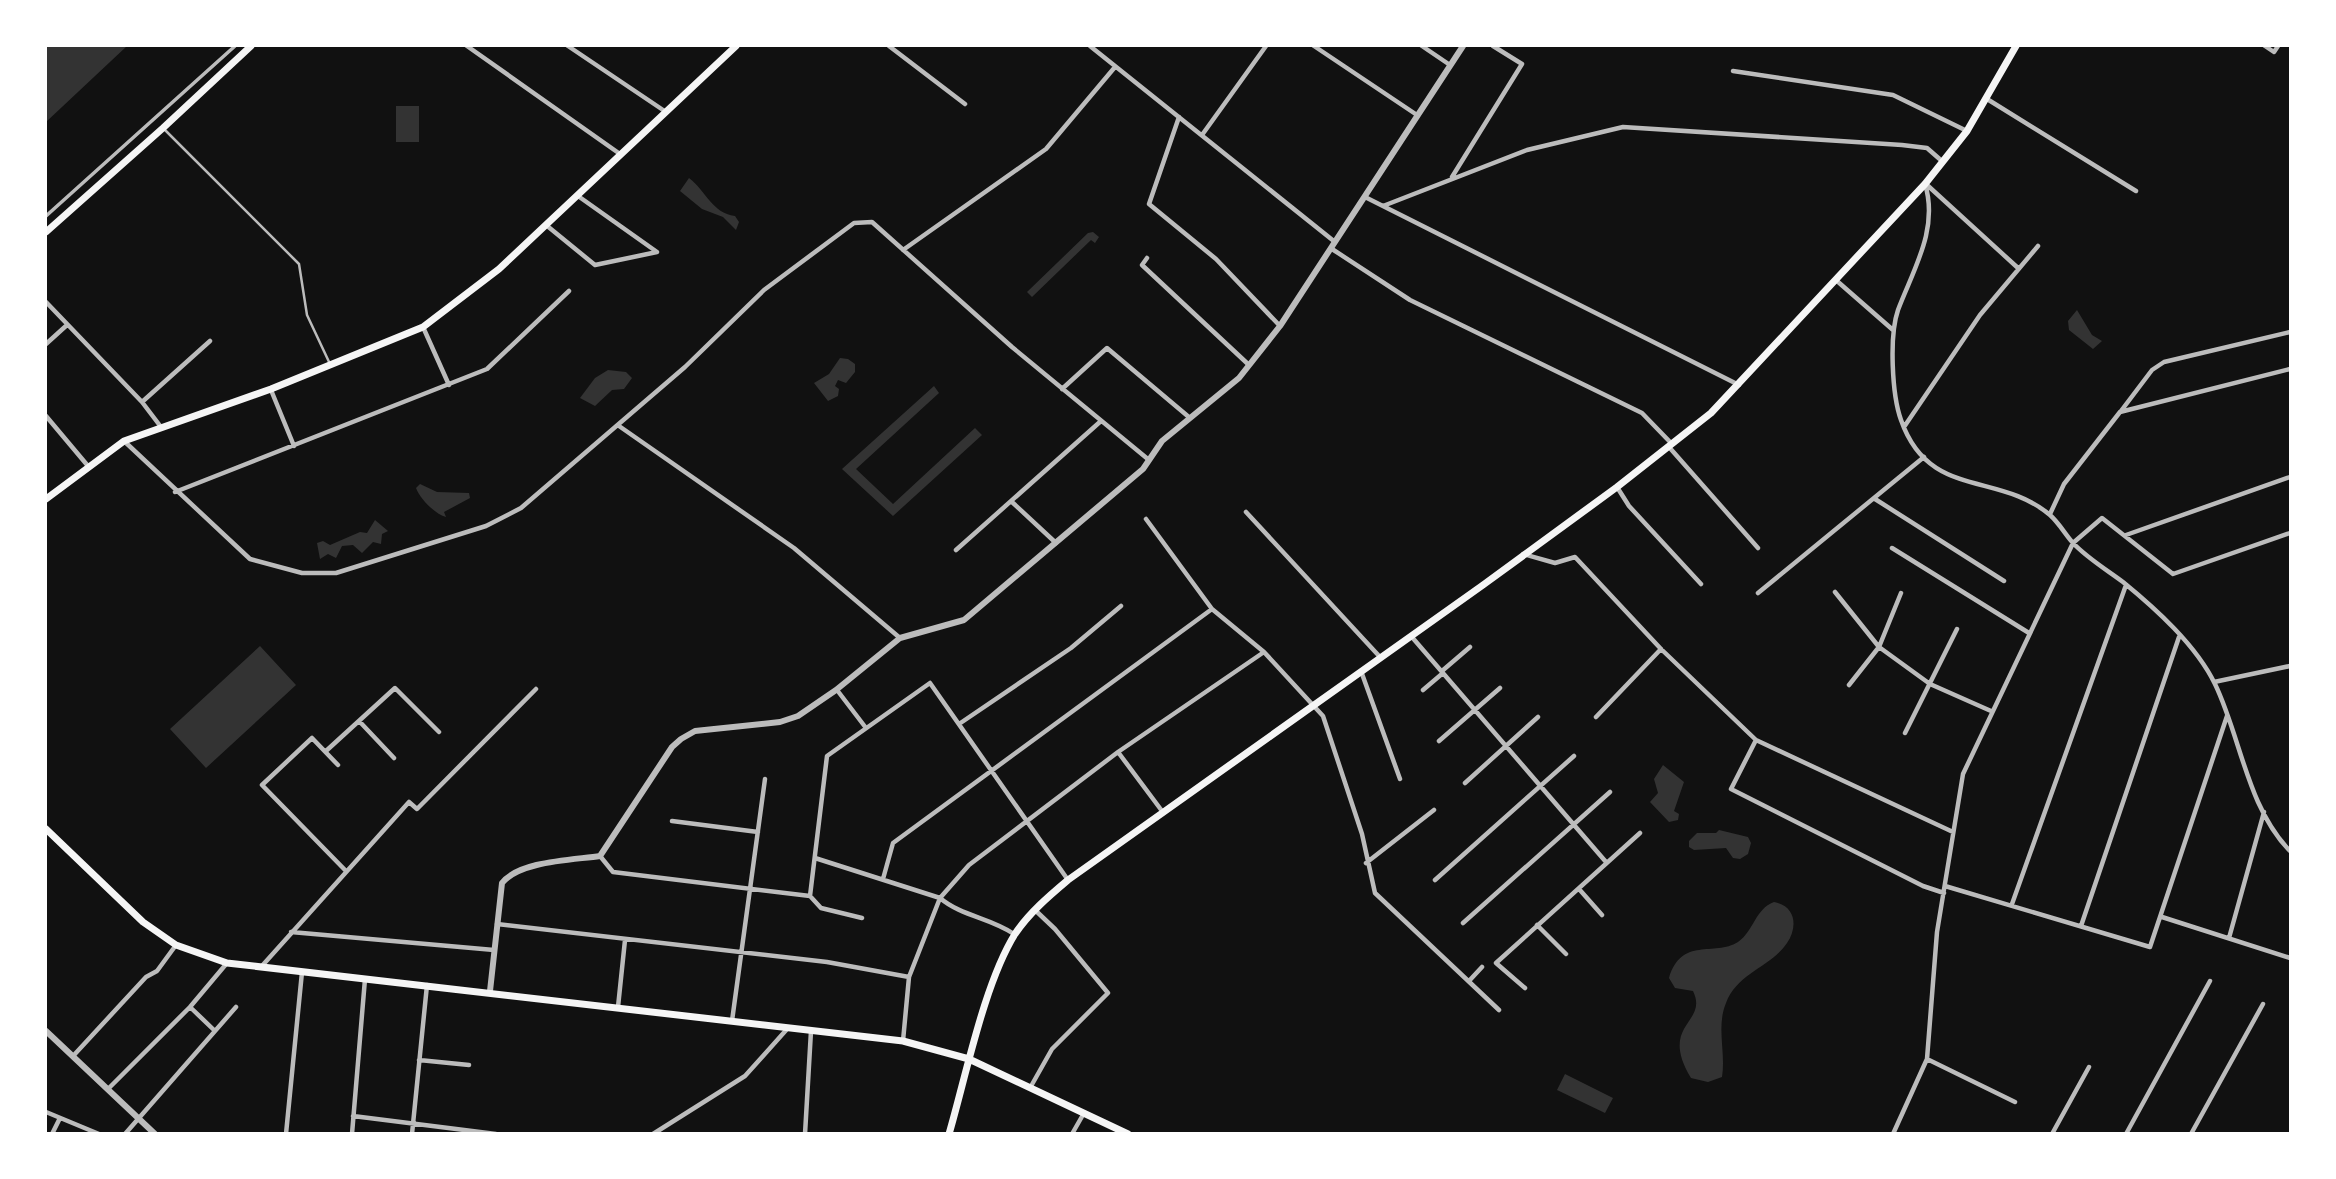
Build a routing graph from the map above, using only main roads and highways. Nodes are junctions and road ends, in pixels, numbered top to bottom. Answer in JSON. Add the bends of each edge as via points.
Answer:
{"nodes":[{"id":1,"x":251,"y":46,"type":"edge"},
{"id":2,"x":2016,"y":46,"type":"edge"},
{"id":3,"x":733,"y":47,"type":"edge"},
{"id":4,"x":46,"y":232,"type":"edge"},
{"id":5,"x":46,"y":499,"type":"edge"},
{"id":6,"x":46,"y":829,"type":"edge"},
{"id":7,"x":969,"y":1059,"type":"junction"},
{"id":8,"x":949,"y":1133,"type":"edge"},
{"id":9,"x":1128,"y":1133,"type":"edge"}],
"edges":[{"from":1,"to":4,"type":"main road"},
{"from":2,"to":7,"type":"main road","via":[[1967,131],[1925,184],[1711,413],[1618,487],[1068,880],[1035,910],[1015,935],[996,977]]},
{"from":3,"to":5,"type":"main road","via":[[490,277],[422,327],[271,389],[124,441]]},
{"from":6,"to":7,"type":"main road","via":[[143,922],[176,945],[227,963],[903,1041]]},
{"from":7,"to":8,"type":"main road"},
{"from":7,"to":9,"type":"main road"}]}
